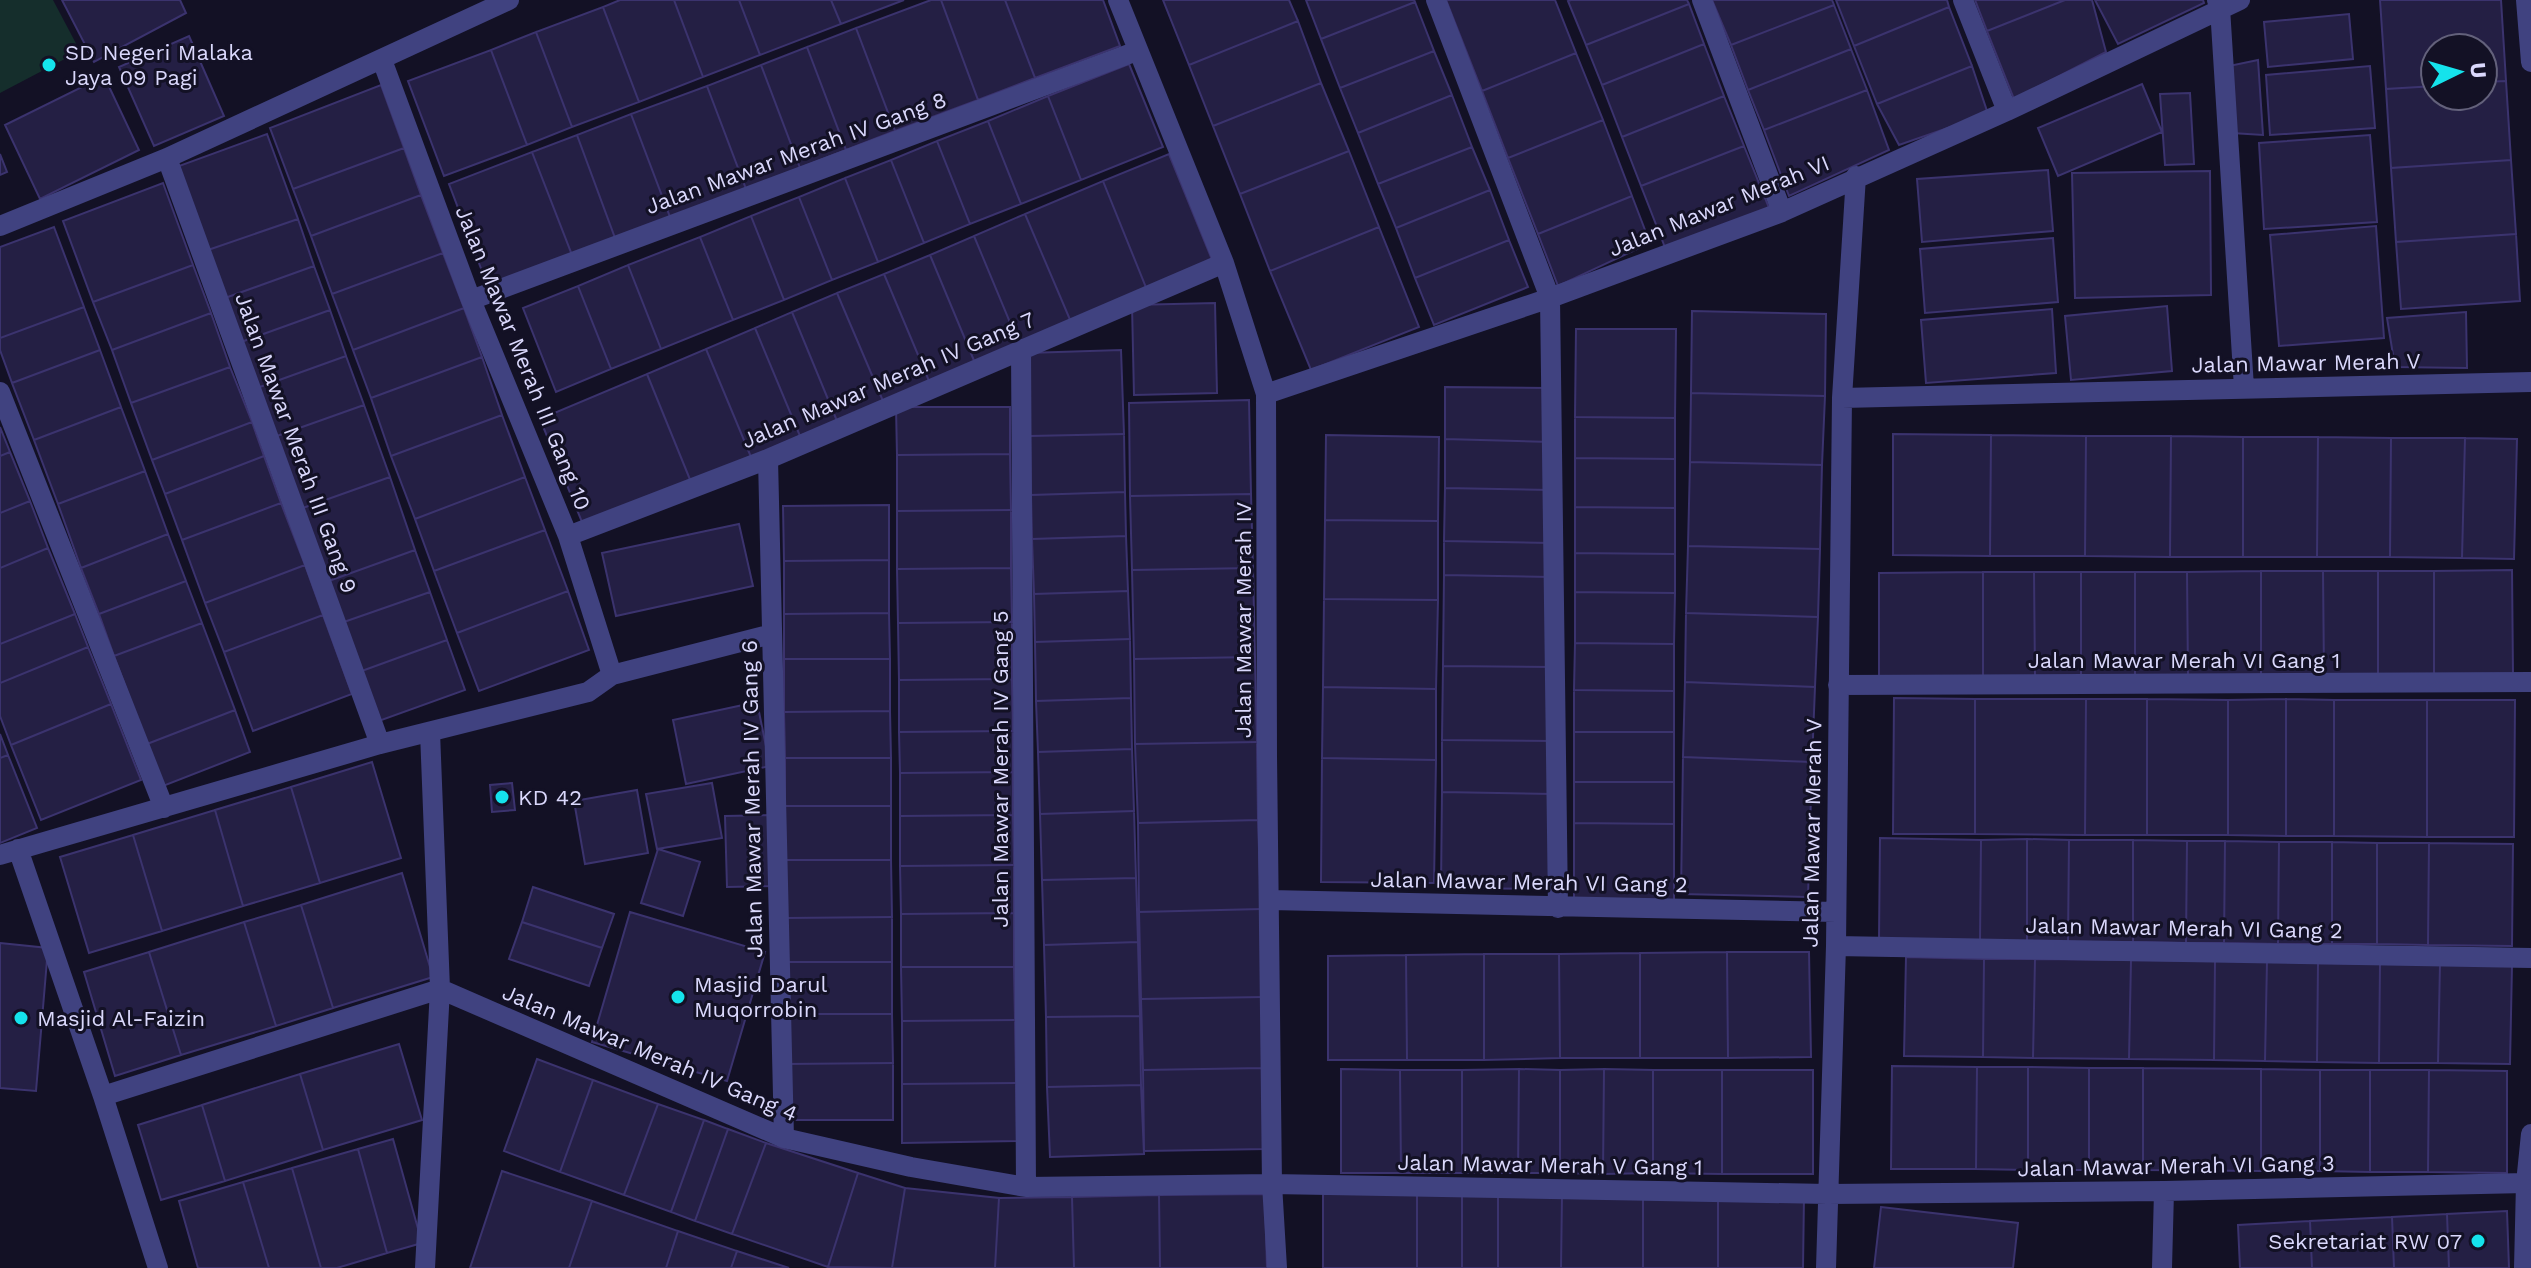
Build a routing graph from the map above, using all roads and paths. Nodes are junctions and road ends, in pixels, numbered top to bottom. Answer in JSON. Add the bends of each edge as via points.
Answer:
{"nodes":[{"id":1,"x":509,"y":0,"type":"edge"},
{"id":2,"x":1118,"y":0,"type":"edge"},
{"id":3,"x":1436,"y":0,"type":"edge"},
{"id":4,"x":1702,"y":0,"type":"edge"},
{"id":5,"x":1963,"y":0,"type":"edge"},
{"id":6,"x":2240,"y":0,"type":"edge"},
{"id":7,"x":2526,"y":0,"type":"edge"},
{"id":8,"x":2219,"y":4,"type":"edge"},
{"id":9,"x":1137,"y":51,"type":"junction"},
{"id":10,"x":382,"y":60,"type":"junction"},
{"id":11,"x":2531,"y":62,"type":"edge"},
{"id":12,"x":2007,"y":111,"type":"junction"},
{"id":13,"x":167,"y":158,"type":"junction"},
{"id":14,"x":1856,"y":176,"type":"junction"},
{"id":15,"x":1782,"y":212,"type":"junction"},
{"id":16,"x":0,"y":226,"type":"edge"},
{"id":17,"x":1224,"y":263,"type":"junction"},
{"id":18,"x":1550,"y":298,"type":"junction"},
{"id":19,"x":471,"y":300,"type":"junction"},
{"id":20,"x":1021,"y":349,"type":"junction"},
{"id":21,"x":2531,"y":382,"type":"edge"},
{"id":22,"x":2244,"y":388,"type":"junction"},
{"id":23,"x":0,"y":392,"type":"edge"},
{"id":24,"x":1266,"y":394,"type":"junction"},
{"id":25,"x":1842,"y":398,"type":"junction"},
{"id":26,"x":768,"y":459,"type":"junction"},
{"id":27,"x":568,"y":536,"type":"junction"},
{"id":28,"x":772,"y":634,"type":"junction"},
{"id":29,"x":612,"y":675,"type":"junction"},
{"id":30,"x":2531,"y":682,"type":"edge"},
{"id":31,"x":1838,"y":685,"type":"junction"},
{"id":32,"x":430,"y":732,"type":"junction"},
{"id":33,"x":380,"y":744,"type":"junction"},
{"id":34,"x":164,"y":808,"type":"junction"},
{"id":35,"x":9,"y":852,"type":"edge"},
{"id":36,"x":1270,"y":900,"type":"junction"},
{"id":37,"x":1558,"y":908,"type":"junction"},
{"id":38,"x":1836,"y":912,"type":"junction"},
{"id":39,"x":1836,"y":946,"type":"junction"},
{"id":40,"x":2531,"y":958,"type":"edge"},
{"id":41,"x":440,"y":989,"type":"junction"},
{"id":42,"x":103,"y":1096,"type":"junction"},
{"id":43,"x":2531,"y":1134,"type":"edge"},
{"id":44,"x":784,"y":1138,"type":"junction"},
{"id":45,"x":2526,"y":1183,"type":"junction"},
{"id":46,"x":1272,"y":1184,"type":"junction"},
{"id":47,"x":1026,"y":1187,"type":"junction"},
{"id":48,"x":2164,"y":1191,"type":"junction"},
{"id":49,"x":1827,"y":1194,"type":"junction"},
{"id":50,"x":158,"y":1268,"type":"edge"},
{"id":51,"x":425,"y":1268,"type":"edge"},
{"id":52,"x":1277,"y":1268,"type":"edge"},
{"id":53,"x":1826,"y":1268,"type":"edge"},
{"id":54,"x":2162,"y":1268,"type":"edge"},
{"id":55,"x":2524,"y":1268,"type":"edge"}],
"edges":[{"from":1,"to":10,"type":"street"},
{"from":2,"to":9,"type":"street","name":"Jalan Mawar Merah IV"},
{"from":3,"to":18,"type":"street"},
{"from":4,"to":15,"type":"street"},
{"from":5,"to":12,"type":"street"},
{"from":6,"to":8,"type":"street","name":"Jalan Mawar Merah VI"},
{"from":7,"to":11,"type":"street"},
{"from":8,"to":12,"type":"street","name":"Jalan Mawar Merah VI"},
{"from":8,"to":22,"type":"street"},
{"from":9,"to":17,"type":"street","name":"Jalan Mawar Merah IV"},
{"from":9,"to":19,"type":"street","name":"Jalan Mawar Merah IV Gang 8"},
{"from":10,"to":13,"type":"street"},
{"from":10,"to":19,"type":"street","name":"Jalan Mawar Merah III Gang 10"},
{"from":12,"to":14,"type":"street","name":"Jalan Mawar Merah VI"},
{"from":13,"to":16,"type":"street"},
{"from":13,"to":33,"type":"street","name":"Jalan Mawar Merah III Gang 9"},
{"from":14,"to":15,"type":"street","name":"Jalan Mawar Merah VI"},
{"from":14,"to":25,"type":"street","name":"Jalan Mawar Merah V"},
{"from":15,"to":18,"type":"street","name":"Jalan Mawar Merah VI"},
{"from":17,"to":20,"type":"street","name":"Jalan Mawar Merah IV Gang 7"},
{"from":17,"to":24,"type":"street","name":"Jalan Mawar Merah IV"},
{"from":18,"to":24,"type":"street","name":"Jalan Mawar Merah VI"},
{"from":18,"to":37,"type":"street"},
{"from":19,"to":27,"type":"street","name":"Jalan Mawar Merah III Gang 10"},
{"from":20,"to":26,"type":"street","name":"Jalan Mawar Merah IV Gang 7"},
{"from":20,"to":47,"type":"street","name":"Jalan Mawar Merah IV Gang 5"},
{"from":21,"to":22,"type":"street","name":"Jalan Mawar Merah V"},
{"from":22,"to":25,"type":"street","name":"Jalan Mawar Merah V"},
{"from":23,"to":34,"type":"street"},
{"from":24,"to":36,"type":"street","name":"Jalan Mawar Merah IV"},
{"from":25,"to":31,"type":"street","name":"Jalan Mawar Merah V"},
{"from":26,"to":27,"type":"street","name":"Jalan Mawar Merah IV Gang 7"},
{"from":26,"to":28,"type":"street","name":"Jalan Mawar Merah IV Gang 6"},
{"from":27,"to":29,"type":"street","name":"Jalan Mawar Merah III Gang 10"},
{"from":28,"to":29,"type":"street"},
{"from":28,"to":44,"type":"street","name":"Jalan Mawar Merah IV Gang 6"},
{"from":29,"to":32,"type":"street","via":[[588,692]]},
{"from":30,"to":31,"type":"street","name":"Jalan Mawar Merah VI Gang 1"},
{"from":31,"to":38,"type":"street","name":"Jalan Mawar Merah V"},
{"from":32,"to":33,"type":"street"},
{"from":32,"to":41,"type":"street"},
{"from":33,"to":34,"type":"street"},
{"from":34,"to":35,"type":"street"},
{"from":35,"to":42,"type":"street"},
{"from":36,"to":37,"type":"street","name":"Jalan Mawar Merah VI Gang 2"},
{"from":36,"to":46,"type":"street","name":"Jalan Mawar Merah IV"},
{"from":37,"to":38,"type":"street","name":"Jalan Mawar Merah VI Gang 2"},
{"from":38,"to":39,"type":"street","name":"Jalan Mawar Merah V"},
{"from":39,"to":40,"type":"street","name":"Jalan Mawar Merah VI Gang 2"},
{"from":39,"to":49,"type":"street","name":"Jalan Mawar Merah V"},
{"from":41,"to":42,"type":"street"},
{"from":41,"to":44,"type":"street","name":"Jalan Mawar Merah IV Gang 4"},
{"from":41,"to":51,"type":"street"},
{"from":42,"to":50,"type":"street"},
{"from":43,"to":45,"type":"street"},
{"from":44,"to":47,"type":"street","name":"Jalan Mawar Merah IV Gang 4"},
{"from":45,"to":48,"type":"street","name":"Jalan Mawar Merah VI Gang 3"},
{"from":45,"to":55,"type":"street"},
{"from":46,"to":47,"type":"street","name":"Jalan Mawar Merah IV Gang 4"},
{"from":46,"to":49,"type":"street","name":"Jalan Mawar Merah V Gang 1"},
{"from":46,"to":52,"type":"street","name":"Jalan Mawar Merah IV"},
{"from":48,"to":49,"type":"street","name":"Jalan Mawar Merah VI Gang 3"},
{"from":48,"to":54,"type":"street"},
{"from":49,"to":53,"type":"street","name":"Jalan Mawar Merah V"}]}
